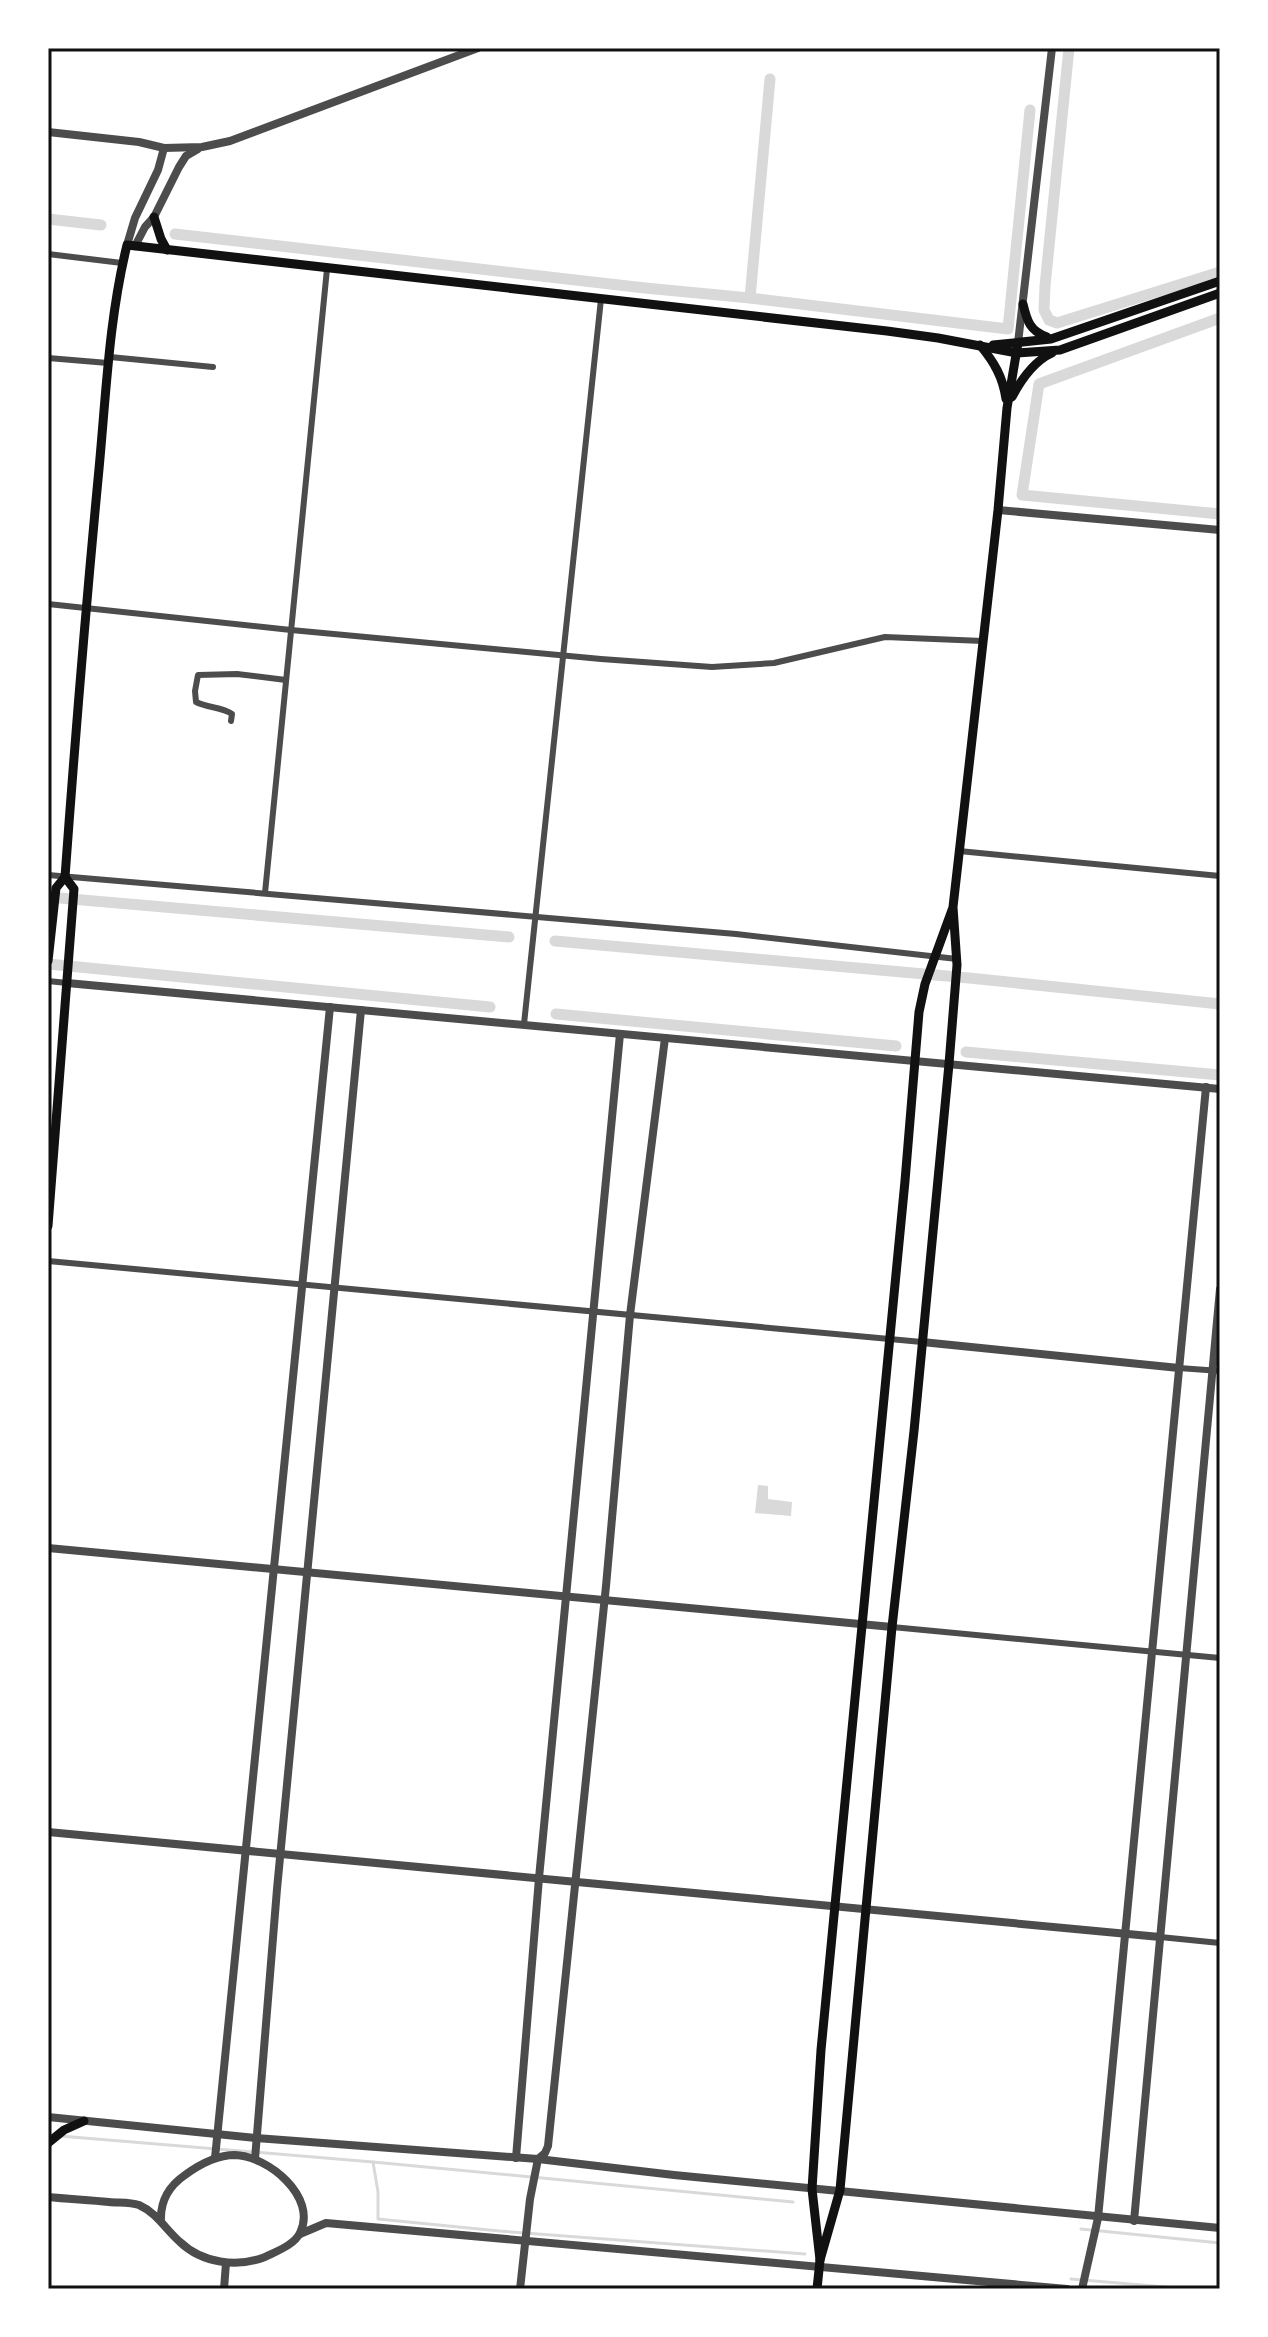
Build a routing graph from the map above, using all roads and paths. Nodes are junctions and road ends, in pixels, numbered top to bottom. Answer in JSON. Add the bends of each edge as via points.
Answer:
{"nodes":[{"id":1,"x":478,"y":48,"type":"edge"},
{"id":2,"x":1052,"y":48,"type":"edge"},
{"id":3,"x":48,"y":132,"type":"edge"},
{"id":4,"x":202,"y":147,"type":"junction"},
{"id":5,"x":164,"y":148,"type":"junction"},
{"id":6,"x":154,"y":217,"type":"junction"},
{"id":7,"x":167,"y":250,"type":"junction"},
{"id":8,"x":127,"y":252,"type":"junction"},
{"id":9,"x":48,"y":254,"type":"edge"},
{"id":10,"x":327,"y":269,"type":"junction"},
{"id":11,"x":1220,"y":281,"type":"edge"},
{"id":12,"x":1220,"y":293,"type":"edge"},
{"id":13,"x":601,"y":299,"type":"junction"},
{"id":14,"x":1023,"y":304,"type":"junction"},
{"id":15,"x":1051,"y":339,"type":"junction"},
{"id":16,"x":980,"y":345,"type":"junction"},
{"id":17,"x":1018,"y":348,"type":"junction"},
{"id":18,"x":1060,"y":350,"type":"junction"},
{"id":19,"x":48,"y":358,"type":"edge"},
{"id":20,"x":110,"y":360,"type":"junction"},
{"id":21,"x":213,"y":367,"type":"dead end"},
{"id":22,"x":1007,"y":408,"type":"junction"},
{"id":23,"x":998,"y":510,"type":"junction"},
{"id":24,"x":1220,"y":530,"type":"edge"},
{"id":25,"x":48,"y":604,"type":"edge"},
{"id":26,"x":86,"y":608,"type":"junction"},
{"id":27,"x":291,"y":630,"type":"junction"},
{"id":28,"x":983,"y":641,"type":"junction"},
{"id":29,"x":564,"y":656,"type":"junction"},
{"id":30,"x":286,"y":680,"type":"junction"},
{"id":31,"x":231,"y":721,"type":"dead end"},
{"id":32,"x":959,"y":851,"type":"junction"},
{"id":33,"x":48,"y":875,"type":"edge"},
{"id":34,"x":1220,"y":876,"type":"edge"},
{"id":35,"x":65,"y":877,"type":"junction"},
{"id":36,"x":265,"y":893,"type":"junction"},
{"id":37,"x":953,"y":907,"type":"junction"},
{"id":38,"x":536,"y":917,"type":"junction"},
{"id":39,"x":48,"y":961,"type":"edge"},
{"id":40,"x":933,"y":961,"type":"junction"},
{"id":41,"x":957,"y":962,"type":"junction"},
{"id":42,"x":48,"y":981,"type":"edge"},
{"id":43,"x":67,"y":983,"type":"junction"},
{"id":44,"x":330,"y":1007,"type":"junction"},
{"id":45,"x":361,"y":1010,"type":"junction"},
{"id":46,"x":524,"y":1024,"type":"junction"},
{"id":47,"x":620,"y":1034,"type":"junction"},
{"id":48,"x":665,"y":1038,"type":"junction"},
{"id":49,"x":914,"y":1057,"type":"junction"},
{"id":50,"x":949,"y":1060,"type":"junction"},
{"id":51,"x":1206,"y":1087,"type":"junction"},
{"id":52,"x":1220,"y":1089,"type":"edge"},
{"id":53,"x":48,"y":1226,"type":"edge"},
{"id":54,"x":48,"y":1261,"type":"edge"},
{"id":55,"x":302,"y":1284,"type":"junction"},
{"id":56,"x":335,"y":1287,"type":"junction"},
{"id":57,"x":1220,"y":1289,"type":"edge"},
{"id":58,"x":594,"y":1311,"type":"junction"},
{"id":59,"x":630,"y":1315,"type":"junction"},
{"id":60,"x":889,"y":1339,"type":"junction"},
{"id":61,"x":922,"y":1342,"type":"junction"},
{"id":62,"x":1179,"y":1368,"type":"junction"},
{"id":63,"x":1216,"y":1371,"type":"edge"},
{"id":64,"x":48,"y":1548,"type":"edge"},
{"id":65,"x":275,"y":1568,"type":"junction"},
{"id":66,"x":306,"y":1571,"type":"junction"},
{"id":67,"x":566,"y":1596,"type":"junction"},
{"id":68,"x":604,"y":1599,"type":"junction"},
{"id":69,"x":862,"y":1624,"type":"junction"},
{"id":70,"x":892,"y":1627,"type":"junction"},
{"id":71,"x":1152,"y":1652,"type":"junction"},
{"id":72,"x":1186,"y":1655,"type":"junction"},
{"id":73,"x":1220,"y":1658,"type":"edge"},
{"id":74,"x":48,"y":1832,"type":"edge"},
{"id":75,"x":247,"y":1850,"type":"junction"},
{"id":76,"x":281,"y":1854,"type":"junction"},
{"id":77,"x":539,"y":1878,"type":"junction"},
{"id":78,"x":574,"y":1881,"type":"junction"},
{"id":79,"x":835,"y":1906,"type":"junction"},
{"id":80,"x":866,"y":1909,"type":"junction"},
{"id":81,"x":1125,"y":1933,"type":"junction"},
{"id":82,"x":1160,"y":1937,"type":"junction"},
{"id":83,"x":1220,"y":1943,"type":"edge"},
{"id":84,"x":48,"y":2117,"type":"edge"},
{"id":85,"x":84,"y":2121,"type":"junction"},
{"id":86,"x":219,"y":2134,"type":"junction"},
{"id":87,"x":256,"y":2138,"type":"junction"},
{"id":88,"x":48,"y":2143,"type":"edge"},
{"id":89,"x":216,"y":2152,"type":"junction"},
{"id":90,"x":255,"y":2154,"type":"junction"},
{"id":91,"x":516,"y":2158,"type":"junction"},
{"id":92,"x":538,"y":2159,"type":"junction"},
{"id":93,"x":812,"y":2189,"type":"junction"},
{"id":94,"x":840,"y":2190,"type":"junction"},
{"id":95,"x":48,"y":2197,"type":"edge"},
{"id":96,"x":1098,"y":2218,"type":"junction"},
{"id":97,"x":161,"y":2221,"type":"junction"},
{"id":98,"x":1134,"y":2221,"type":"junction"},
{"id":99,"x":1220,"y":2228,"type":"edge"},
{"id":100,"x":300,"y":2234,"type":"junction"},
{"id":101,"x":524,"y":2240,"type":"junction"},
{"id":102,"x":226,"y":2263,"type":"junction"},
{"id":103,"x":820,"y":2263,"type":"junction"},
{"id":104,"x":224,"y":2289,"type":"edge"},
{"id":105,"x":520,"y":2289,"type":"edge"},
{"id":106,"x":817,"y":2289,"type":"edge"},
{"id":107,"x":1067,"y":2289,"type":"edge"},
{"id":108,"x":1082,"y":2289,"type":"edge"}],
"edges":[{"from":1,"to":4,"type":"street"},
{"from":2,"to":14,"type":"street"},
{"from":3,"to":5,"type":"street"},
{"from":4,"to":5,"type":"street"},
{"from":4,"to":6,"type":"street","via":[[186,156]]},
{"from":5,"to":8,"type":"street"},
{"from":6,"to":7,"type":"main road"},
{"from":6,"to":8,"type":"street"},
{"from":7,"to":8,"type":"main road"},
{"from":7,"to":10,"type":"main road"},
{"from":8,"to":9,"type":"street"},
{"from":8,"to":20,"type":"main road","via":[[118,283]]},
{"from":10,"to":13,"type":"main road"},
{"from":10,"to":27,"type":"street"},
{"from":11,"to":15,"type":"main road"},
{"from":12,"to":18,"type":"main road"},
{"from":13,"to":16,"type":"main road"},
{"from":13,"to":29,"type":"street"},
{"from":14,"to":15,"type":"main road","via":[[1033,330]]},
{"from":14,"to":17,"type":"street"},
{"from":15,"to":17,"type":"main road"},
{"from":16,"to":17,"type":"main road"},
{"from":16,"to":22,"type":"main road","via":[[997,368]]},
{"from":17,"to":18,"type":"main road"},
{"from":17,"to":22,"type":"main road"},
{"from":18,"to":22,"type":"main road","via":[[1033,367]]},
{"from":19,"to":20,"type":"street"},
{"from":20,"to":21,"type":"street"},
{"from":20,"to":26,"type":"main road"},
{"from":22,"to":23,"type":"main road"},
{"from":23,"to":24,"type":"street"},
{"from":23,"to":28,"type":"main road"},
{"from":25,"to":26,"type":"street"},
{"from":26,"to":27,"type":"street"},
{"from":26,"to":35,"type":"main road"},
{"from":27,"to":29,"type":"street"},
{"from":27,"to":30,"type":"street"},
{"from":28,"to":29,"type":"street","via":[[885,637],[746,666]]},
{"from":28,"to":32,"type":"main road"},
{"from":29,"to":38,"type":"street"},
{"from":30,"to":31,"type":"street","via":[[198,675],[196,702],[225,710],[232,714]]},
{"from":30,"to":36,"type":"street"},
{"from":32,"to":34,"type":"street"},
{"from":32,"to":37,"type":"main road"},
{"from":33,"to":35,"type":"street"},
{"from":35,"to":36,"type":"street"},
{"from":35,"to":39,"type":"main road","via":[[56,888]]},
{"from":35,"to":43,"type":"main road","via":[[74,889]]},
{"from":36,"to":38,"type":"street"},
{"from":37,"to":40,"type":"main road"},
{"from":37,"to":41,"type":"main road"},
{"from":38,"to":40,"type":"street","via":[[736,934]]},
{"from":38,"to":46,"type":"street"},
{"from":40,"to":41,"type":"street"},
{"from":40,"to":49,"type":"main road"},
{"from":41,"to":50,"type":"main road"},
{"from":42,"to":43,"type":"street"},
{"from":43,"to":44,"type":"street"},
{"from":43,"to":53,"type":"main road"},
{"from":44,"to":45,"type":"street"},
{"from":44,"to":55,"type":"street"},
{"from":45,"to":46,"type":"street"},
{"from":45,"to":56,"type":"street"},
{"from":46,"to":47,"type":"street"},
{"from":47,"to":48,"type":"street"},
{"from":47,"to":58,"type":"street"},
{"from":48,"to":49,"type":"street"},
{"from":48,"to":59,"type":"street"},
{"from":49,"to":50,"type":"street"},
{"from":49,"to":60,"type":"main road"},
{"from":50,"to":51,"type":"street"},
{"from":50,"to":61,"type":"main road"},
{"from":51,"to":52,"type":"street"},
{"from":51,"to":62,"type":"street"},
{"from":54,"to":55,"type":"street"},
{"from":55,"to":56,"type":"street"},
{"from":55,"to":65,"type":"street"},
{"from":56,"to":58,"type":"street"},
{"from":56,"to":66,"type":"street"},
{"from":57,"to":63,"type":"street"},
{"from":58,"to":59,"type":"street"},
{"from":58,"to":67,"type":"street"},
{"from":59,"to":60,"type":"street"},
{"from":59,"to":68,"type":"street"},
{"from":60,"to":61,"type":"street"},
{"from":60,"to":69,"type":"main road"},
{"from":61,"to":62,"type":"street"},
{"from":61,"to":70,"type":"main road"},
{"from":62,"to":63,"type":"street"},
{"from":62,"to":71,"type":"street"},
{"from":63,"to":72,"type":"street"},
{"from":64,"to":65,"type":"street"},
{"from":65,"to":66,"type":"street"},
{"from":65,"to":75,"type":"street"},
{"from":66,"to":67,"type":"street"},
{"from":66,"to":76,"type":"street"},
{"from":67,"to":68,"type":"street"},
{"from":67,"to":77,"type":"street"},
{"from":68,"to":69,"type":"street"},
{"from":68,"to":78,"type":"street"},
{"from":69,"to":70,"type":"street"},
{"from":69,"to":79,"type":"main road"},
{"from":70,"to":71,"type":"street"},
{"from":70,"to":80,"type":"main road"},
{"from":71,"to":72,"type":"street"},
{"from":71,"to":81,"type":"street"},
{"from":72,"to":73,"type":"street"},
{"from":72,"to":82,"type":"street"},
{"from":74,"to":75,"type":"street"},
{"from":75,"to":76,"type":"street"},
{"from":75,"to":86,"type":"street"},
{"from":76,"to":77,"type":"street"},
{"from":76,"to":87,"type":"street"},
{"from":77,"to":78,"type":"street"},
{"from":77,"to":91,"type":"street"},
{"from":78,"to":79,"type":"street"},
{"from":78,"to":92,"type":"street","via":[[548,2146]]},
{"from":79,"to":80,"type":"street"},
{"from":79,"to":93,"type":"main road"},
{"from":80,"to":81,"type":"street"},
{"from":80,"to":94,"type":"main road"},
{"from":81,"to":82,"type":"street"},
{"from":81,"to":96,"type":"street"},
{"from":82,"to":83,"type":"street"},
{"from":82,"to":98,"type":"street"},
{"from":84,"to":85,"type":"street"},
{"from":85,"to":86,"type":"street"},
{"from":85,"to":88,"type":"main road"},
{"from":86,"to":87,"type":"street"},
{"from":86,"to":89,"type":"street"},
{"from":87,"to":90,"type":"street"},
{"from":87,"to":91,"type":"street"},
{"from":89,"to":90,"type":"street"},
{"from":89,"to":97,"type":"street","via":[[173,2184],[162,2201]]},
{"from":90,"to":100,"type":"street","via":[[299,2197],[304,2212]]},
{"from":91,"to":92,"type":"street"},
{"from":92,"to":93,"type":"street"},
{"from":92,"to":101,"type":"street"},
{"from":93,"to":94,"type":"street"},
{"from":93,"to":103,"type":"main road"},
{"from":94,"to":96,"type":"street"},
{"from":94,"to":103,"type":"main road"},
{"from":95,"to":97,"type":"street","via":[[134,2204]]},
{"from":96,"to":98,"type":"street"},
{"from":96,"to":108,"type":"street"},
{"from":97,"to":102,"type":"street","via":[[181,2244]]},
{"from":98,"to":99,"type":"street"},
{"from":100,"to":101,"type":"street","via":[[326,2223]]},
{"from":100,"to":102,"type":"street","via":[[257,2260]]},
{"from":101,"to":103,"type":"street"},
{"from":101,"to":105,"type":"street"},
{"from":102,"to":104,"type":"street"},
{"from":103,"to":106,"type":"main road"},
{"from":103,"to":107,"type":"street"}]}
